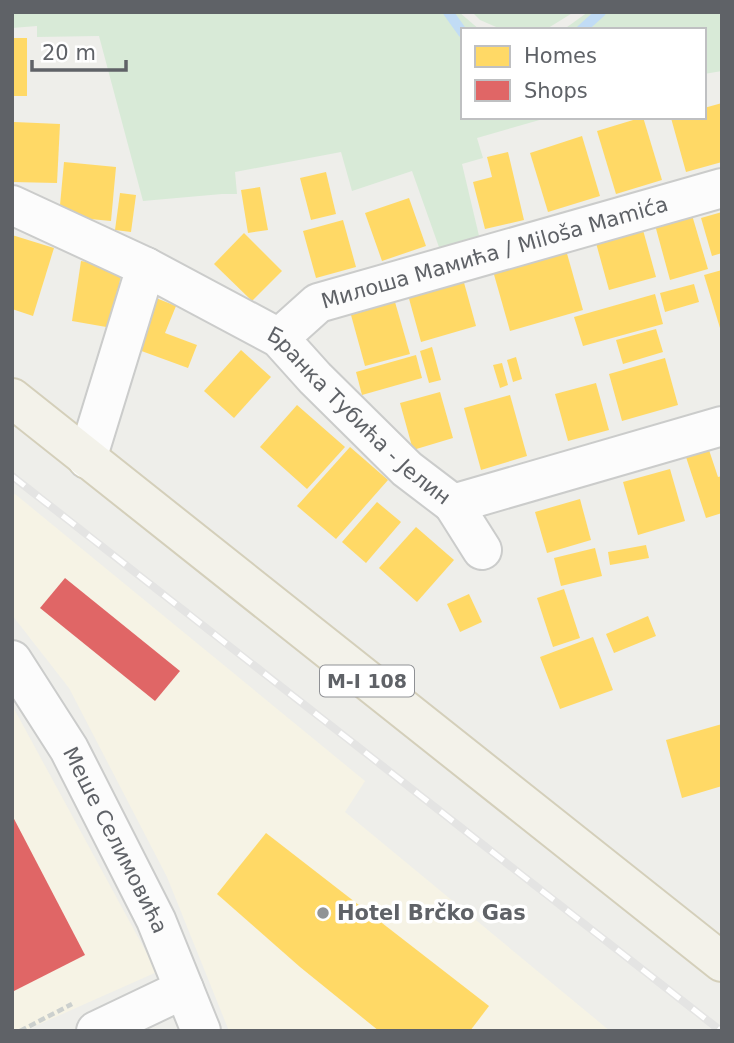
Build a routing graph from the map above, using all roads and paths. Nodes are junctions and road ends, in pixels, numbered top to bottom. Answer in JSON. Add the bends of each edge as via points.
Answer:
{"nodes":[{"id":1,"x":722,"y":188,"type":"edge"},
{"id":2,"x":12,"y":205,"type":"edge"},
{"id":3,"x":146,"y":267,"type":"junction"},
{"id":4,"x":279,"y":338,"type":"junction"},
{"id":5,"x":12,"y":398,"type":"edge"},
{"id":6,"x":722,"y":426,"type":"edge"},
{"id":7,"x":87,"y":459,"type":"junction"},
{"id":8,"x":453,"y":504,"type":"junction"},
{"id":9,"x":482,"y":550,"type":"dead end"},
{"id":10,"x":12,"y":660,"type":"edge"},
{"id":11,"x":722,"y":962,"type":"edge"},
{"id":12,"x":184,"y":989,"type":"junction"},
{"id":13,"x":96,"y":1031,"type":"edge"},
{"id":14,"x":201,"y":1031,"type":"edge"}],
"edges":[{"from":1,"to":4,"type":"street","name":"Милоша Мамића / Miloša Mamića","via":[[318,303]]},
{"from":2,"to":3,"type":"street","name":"Бранка Тубића - Јелин"},
{"from":3,"to":4,"type":"street","name":"Бранка Тубића - Јелин"},
{"from":3,"to":7,"type":"street"},
{"from":4,"to":8,"type":"street","name":"Бранка Тубића - Јелин","via":[[407,468]]},
{"from":5,"to":7,"type":"main road","number":"M-I 108"},
{"from":6,"to":8,"type":"street","name":"Бранка Тубића - Јелин"},
{"from":7,"to":11,"type":"main road","number":"M-I 108"},
{"from":8,"to":9,"type":"street"},
{"from":10,"to":12,"type":"street","name":"Меше Селимовића","via":[[69,749],[156,920]]},
{"from":12,"to":13,"type":"street"},
{"from":12,"to":14,"type":"street","name":"Меше Селимовића"}]}
